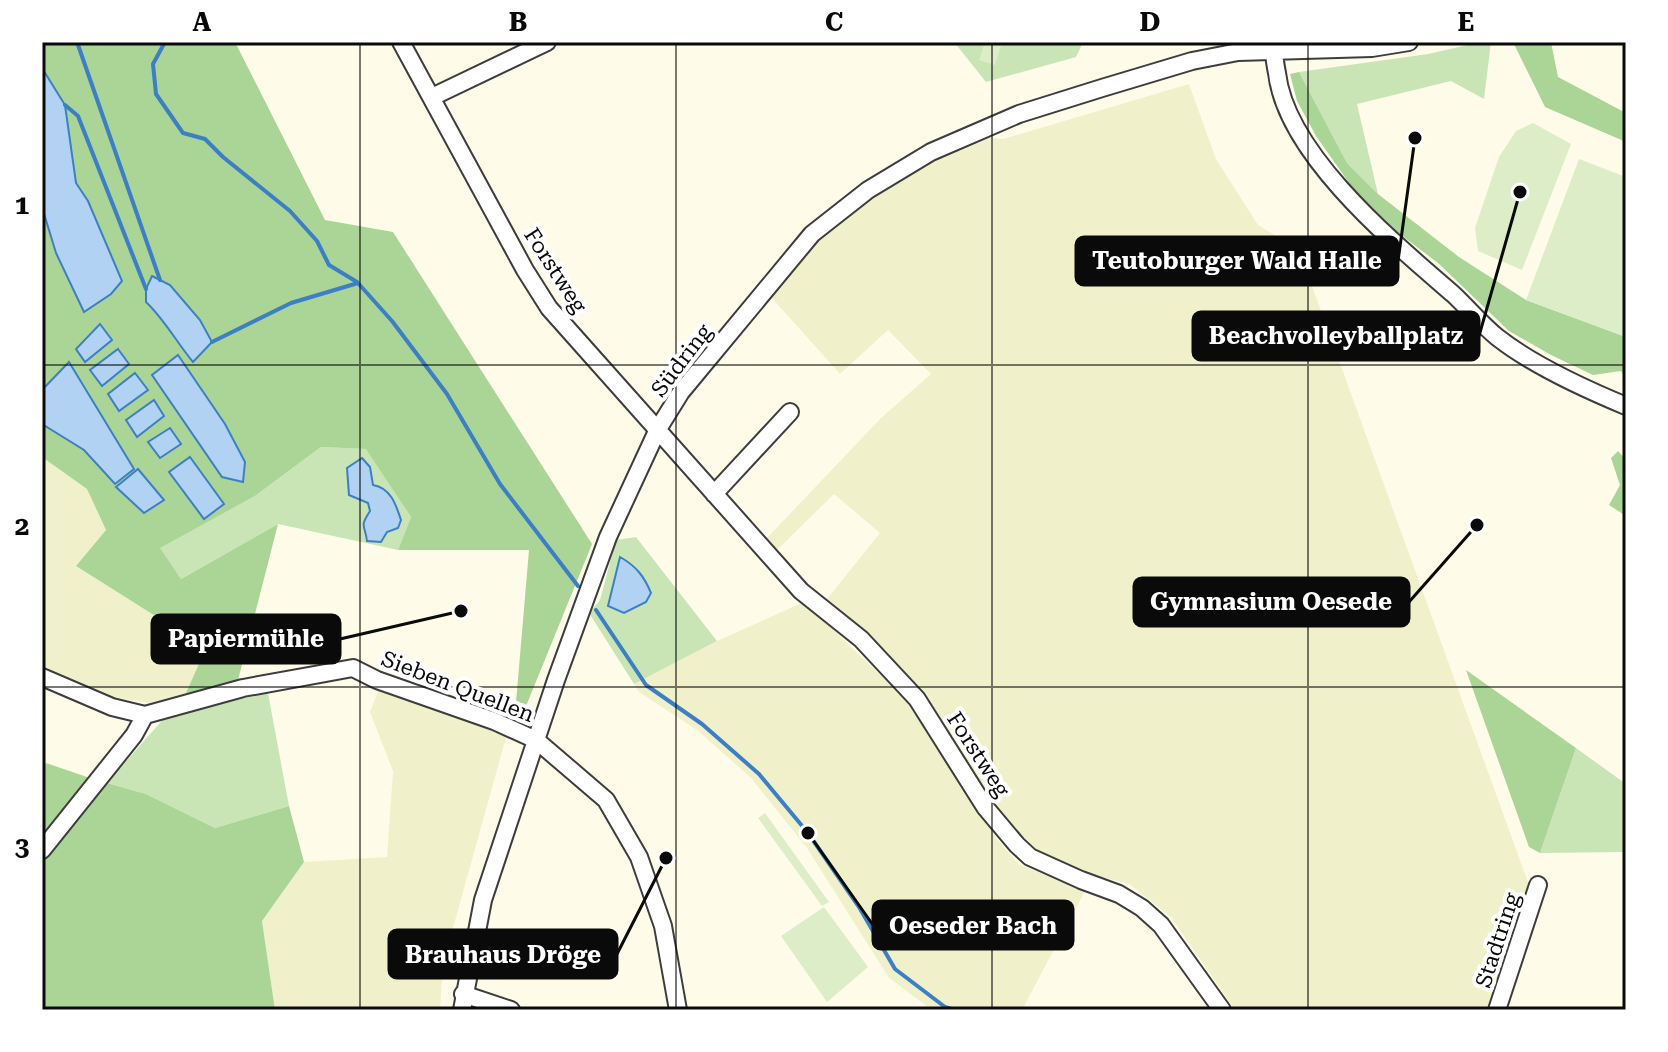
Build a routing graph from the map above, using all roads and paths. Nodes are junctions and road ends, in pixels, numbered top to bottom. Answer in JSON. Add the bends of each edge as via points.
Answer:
{"nodes":[{"id":1,"x":401,"y":42,"type":"edge"},
{"id":2,"x":547,"y":42,"type":"edge"},
{"id":3,"x":1409,"y":42,"type":"edge"},
{"id":4,"x":1275,"y":46,"type":"edge"},
{"id":5,"x":432,"y":97,"type":"junction"},
{"id":6,"x":1626,"y":406,"type":"edge"},
{"id":7,"x":790,"y":412,"type":"dead end"},
{"id":8,"x":658,"y":429,"type":"junction"},
{"id":9,"x":714,"y":494,"type":"junction"},
{"id":10,"x":42,"y":677,"type":"edge"},
{"id":11,"x":145,"y":715,"type":"junction"},
{"id":12,"x":536,"y":740,"type":"junction"},
{"id":13,"x":42,"y":850,"type":"edge"},
{"id":14,"x":1538,"y":885,"type":"dead end"},
{"id":15,"x":462,"y":1002,"type":"edge"},
{"id":16,"x":511,"y":1010,"type":"edge"},
{"id":17,"x":678,"y":1010,"type":"edge"},
{"id":18,"x":1222,"y":1010,"type":"edge"},
{"id":19,"x":1497,"y":1010,"type":"edge"}],
"edges":[{"from":1,"to":5,"type":"street","name":"Forstweg"},
{"from":2,"to":5,"type":"street"},
{"from":3,"to":4,"type":"street","name":"Südring","via":[[1372,48]]},
{"from":4,"to":6,"type":"street","via":[[1278,84],[1291,116],[1335,183],[1497,337]]},
{"from":4,"to":8,"type":"street","name":"Südring","via":[[1192,61],[1019,114],[931,152],[868,190],[812,234],[681,392]]},
{"from":5,"to":8,"type":"street","name":"Forstweg","via":[[549,308]]},
{"from":7,"to":9,"type":"street"},
{"from":8,"to":9,"type":"street","name":"Forstweg"},
{"from":8,"to":12,"type":"street","name":"Südring","via":[[608,537]]},
{"from":9,"to":18,"type":"street","name":"Forstweg","via":[[801,591],[861,639],[917,699],[985,807],[1017,845],[1030,857],[1142,908],[1161,925]]},
{"from":10,"to":11,"type":"street"},
{"from":11,"to":12,"type":"street","name":"Sieben Quellen","via":[[243,688],[353,668]]},
{"from":11,"to":13,"type":"street"},
{"from":12,"to":15,"type":"street","name":"Südring","via":[[483,900]]},
{"from":12,"to":17,"type":"street","name":"Sieben Quellen","via":[[606,800],[639,857],[663,926]]},
{"from":14,"to":19,"type":"street","name":"Stadtring"},
{"from":15,"to":16,"type":"street"}]}
